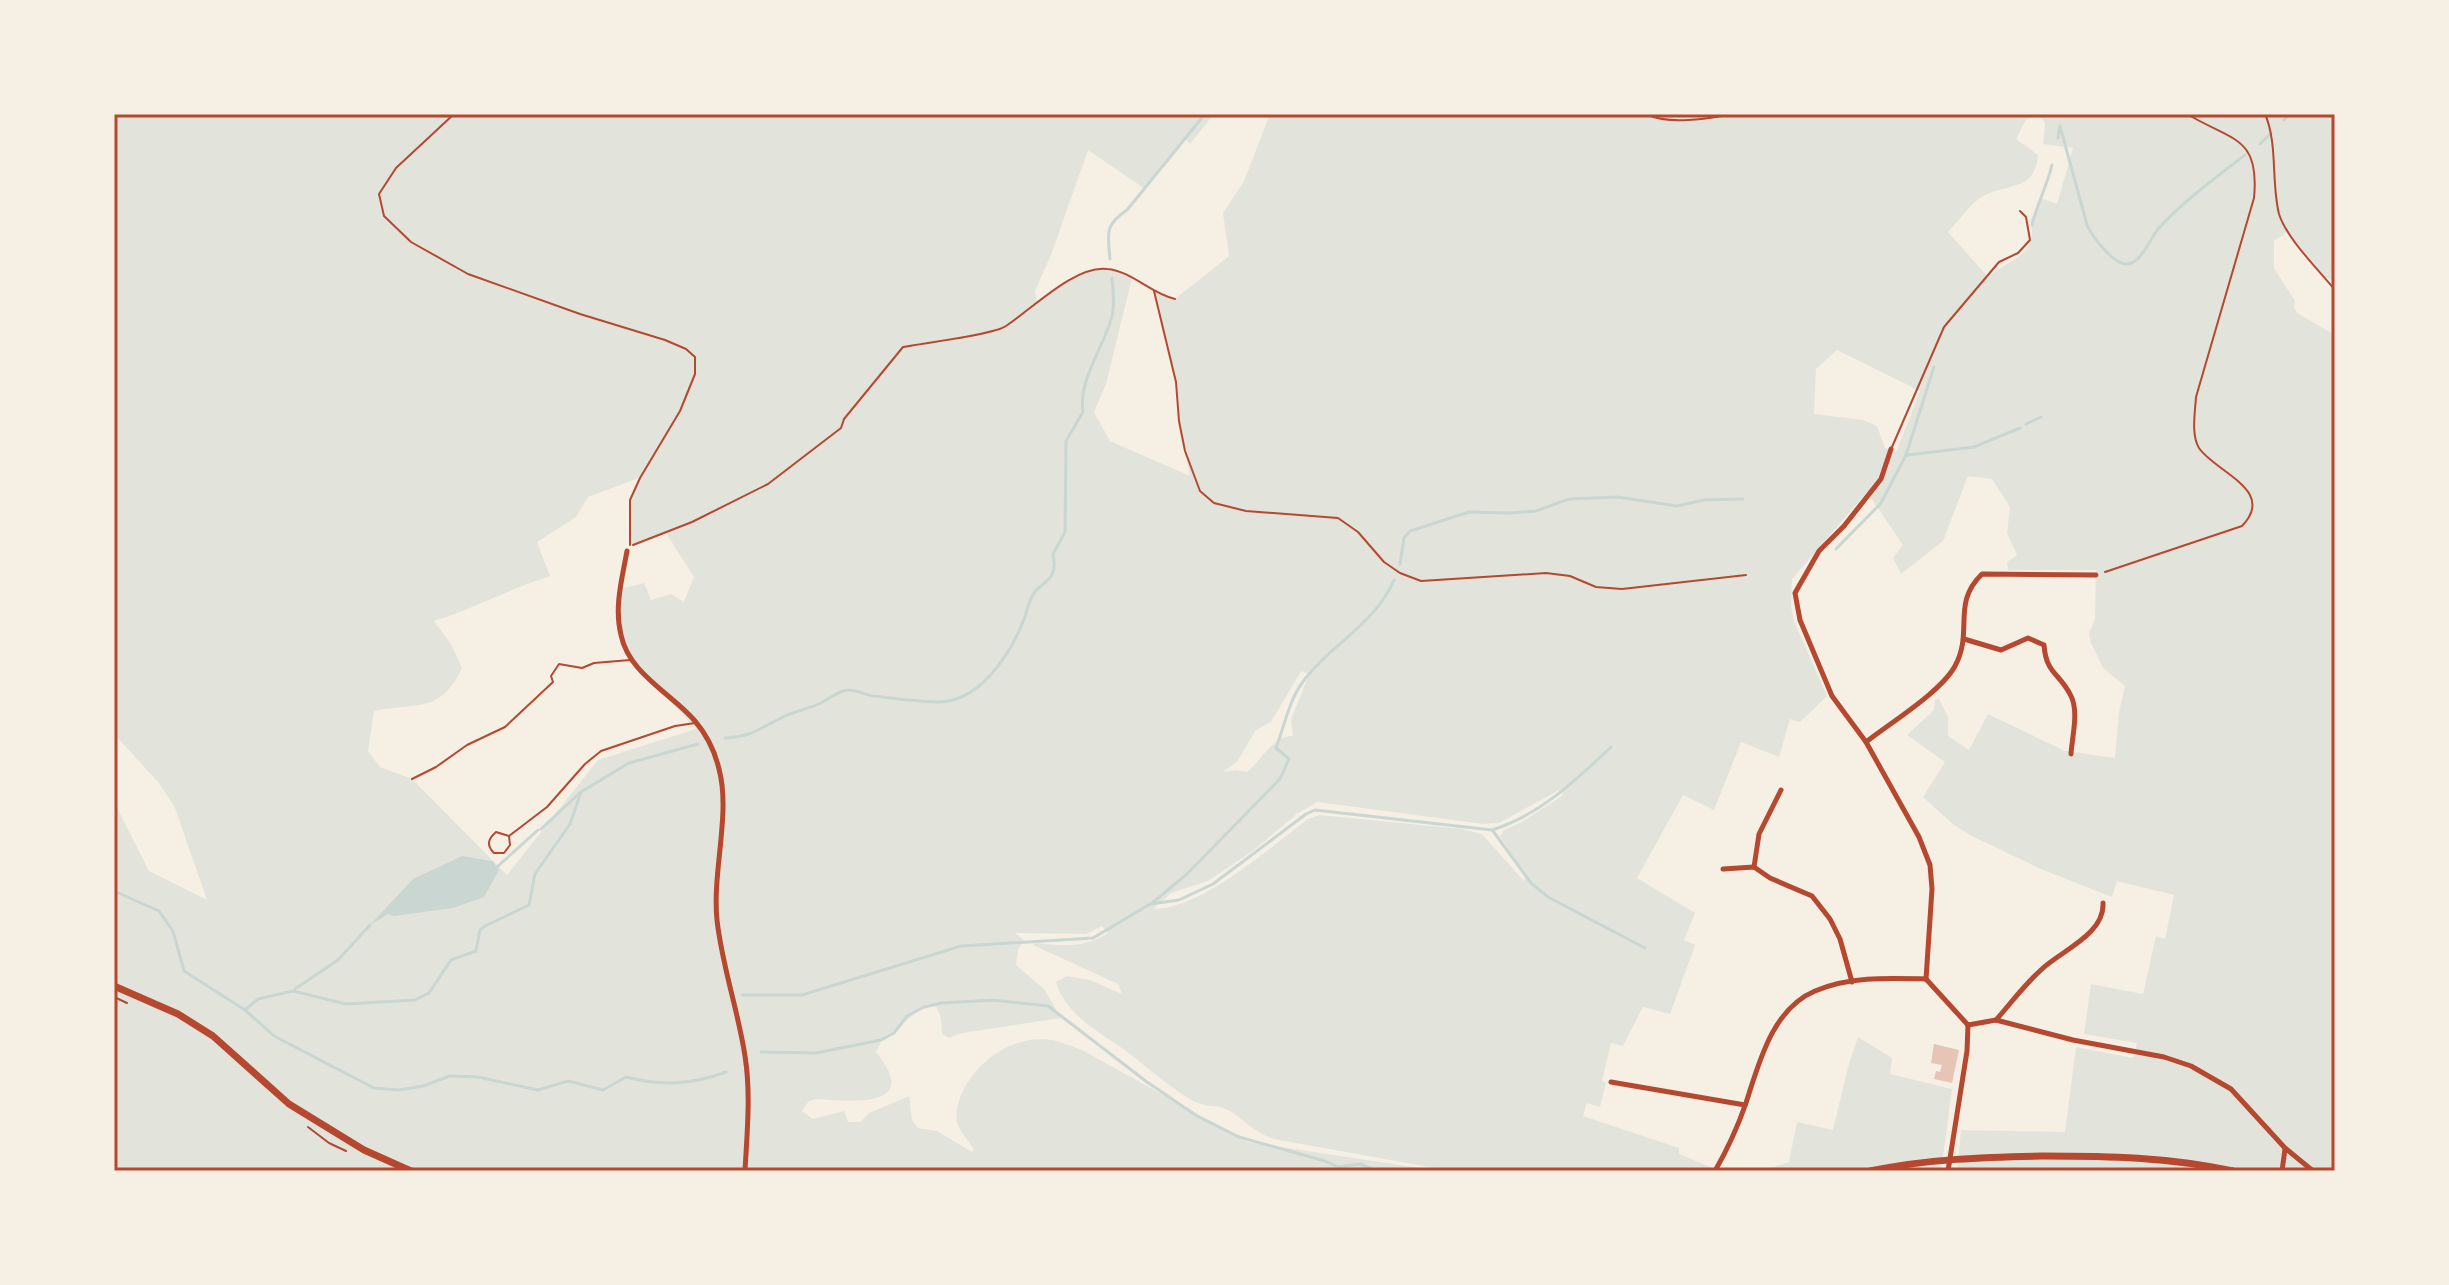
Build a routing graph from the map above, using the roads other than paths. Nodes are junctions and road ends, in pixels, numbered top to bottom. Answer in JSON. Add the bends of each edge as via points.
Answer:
{"nodes":[{"id":1,"x":2020,"y":211,"type":"dead end"},
{"id":2,"x":1891,"y":449,"type":"joint"},
{"id":3,"x":629,"y":549,"type":"road end"},
{"id":4,"x":2096,"y":575,"type":"road end"},
{"id":5,"x":1964,"y":639,"type":"junction"},
{"id":6,"x":631,"y":659,"type":"junction"},
{"id":7,"x":696,"y":723,"type":"junction"},
{"id":8,"x":1866,"y":742,"type":"junction"},
{"id":9,"x":2071,"y":754,"type":"dead end"},
{"id":10,"x":412,"y":779,"type":"dead end"},
{"id":11,"x":1781,"y":790,"type":"dead end"},
{"id":12,"x":509,"y":836,"type":"junction"},
{"id":13,"x":1754,"y":867,"type":"junction"},
{"id":14,"x":1723,"y":869,"type":"dead end"},
{"id":15,"x":2103,"y":903,"type":"dead end"},
{"id":16,"x":1926,"y":979,"type":"junction"},
{"id":17,"x":1852,"y":982,"type":"junction"},
{"id":18,"x":114,"y":986,"type":"edge"},
{"id":19,"x":1996,"y":1020,"type":"junction"},
{"id":20,"x":1968,"y":1025,"type":"junction"},
{"id":21,"x":1611,"y":1082,"type":"dead end"},
{"id":22,"x":1745,"y":1105,"type":"junction"},
{"id":23,"x":2285,"y":1148,"type":"junction"},
{"id":24,"x":411,"y":1171,"type":"edge"},
{"id":25,"x":745,"y":1171,"type":"edge"},
{"id":26,"x":1715,"y":1171,"type":"edge"},
{"id":27,"x":1870,"y":1171,"type":"edge"},
{"id":28,"x":1948,"y":1171,"type":"edge"},
{"id":29,"x":2233,"y":1171,"type":"edge"},
{"id":30,"x":2282,"y":1171,"type":"edge"},
{"id":31,"x":2313,"y":1171,"type":"edge"}],
"edges":[{"from":1,"to":2,"type":"lane","via":[[2030,240],[1999,262],[1944,327]]},
{"from":2,"to":8,"type":"street","via":[[1881,479],[1819,551],[1795,593],[1800,620],[1832,696]]},
{"from":3,"to":6,"type":"street","via":[[618,615]]},
{"from":4,"to":5,"type":"street","via":[[1982,574],[1966,594]]},
{"from":5,"to":8,"type":"street","via":[[1943,682]]},
{"from":5,"to":9,"type":"street","via":[[2001,650],[2028,638],[2044,645],[2047,664],[2072,696]]},
{"from":6,"to":7,"type":"street"},
{"from":6,"to":10,"type":"lane","via":[[582,668],[559,664],[553,682],[505,727]]},
{"from":7,"to":12,"type":"lane","via":[[601,751],[547,807]]},
{"from":7,"to":25,"type":"street","via":[[708,740],[723,789],[716,918],[746,1069]]},
{"from":8,"to":16,"type":"street","via":[[1930,865]]},
{"from":11,"to":13,"type":"street","via":[[1759,834]]},
{"from":12,"to":12,"type":"lane","via":[[496,832],[488,840],[490,849],[504,853]]},
{"from":13,"to":14,"type":"street"},
{"from":13,"to":17,"type":"street","via":[[1812,896],[1840,939]]},
{"from":15,"to":19,"type":"street","via":[[2104,911],[2087,936],[2043,968]]},
{"from":16,"to":17,"type":"street"},
{"from":16,"to":20,"type":"street"},
{"from":17,"to":22,"type":"street","via":[[1812,992],[1784,1014]]},
{"from":18,"to":24,"type":"main road","via":[[178,1014],[213,1036],[289,1104],[364,1150]]},
{"from":19,"to":20,"type":"street"},
{"from":19,"to":23,"type":"street","via":[[2191,1066],[2231,1089]]},
{"from":20,"to":28,"type":"street"},
{"from":21,"to":22,"type":"street"},
{"from":22,"to":26,"type":"street"},
{"from":23,"to":30,"type":"street"},
{"from":23,"to":31,"type":"street"},
{"from":27,"to":29,"type":"main road","via":[[1996,1157],[2111,1156]]}]}
